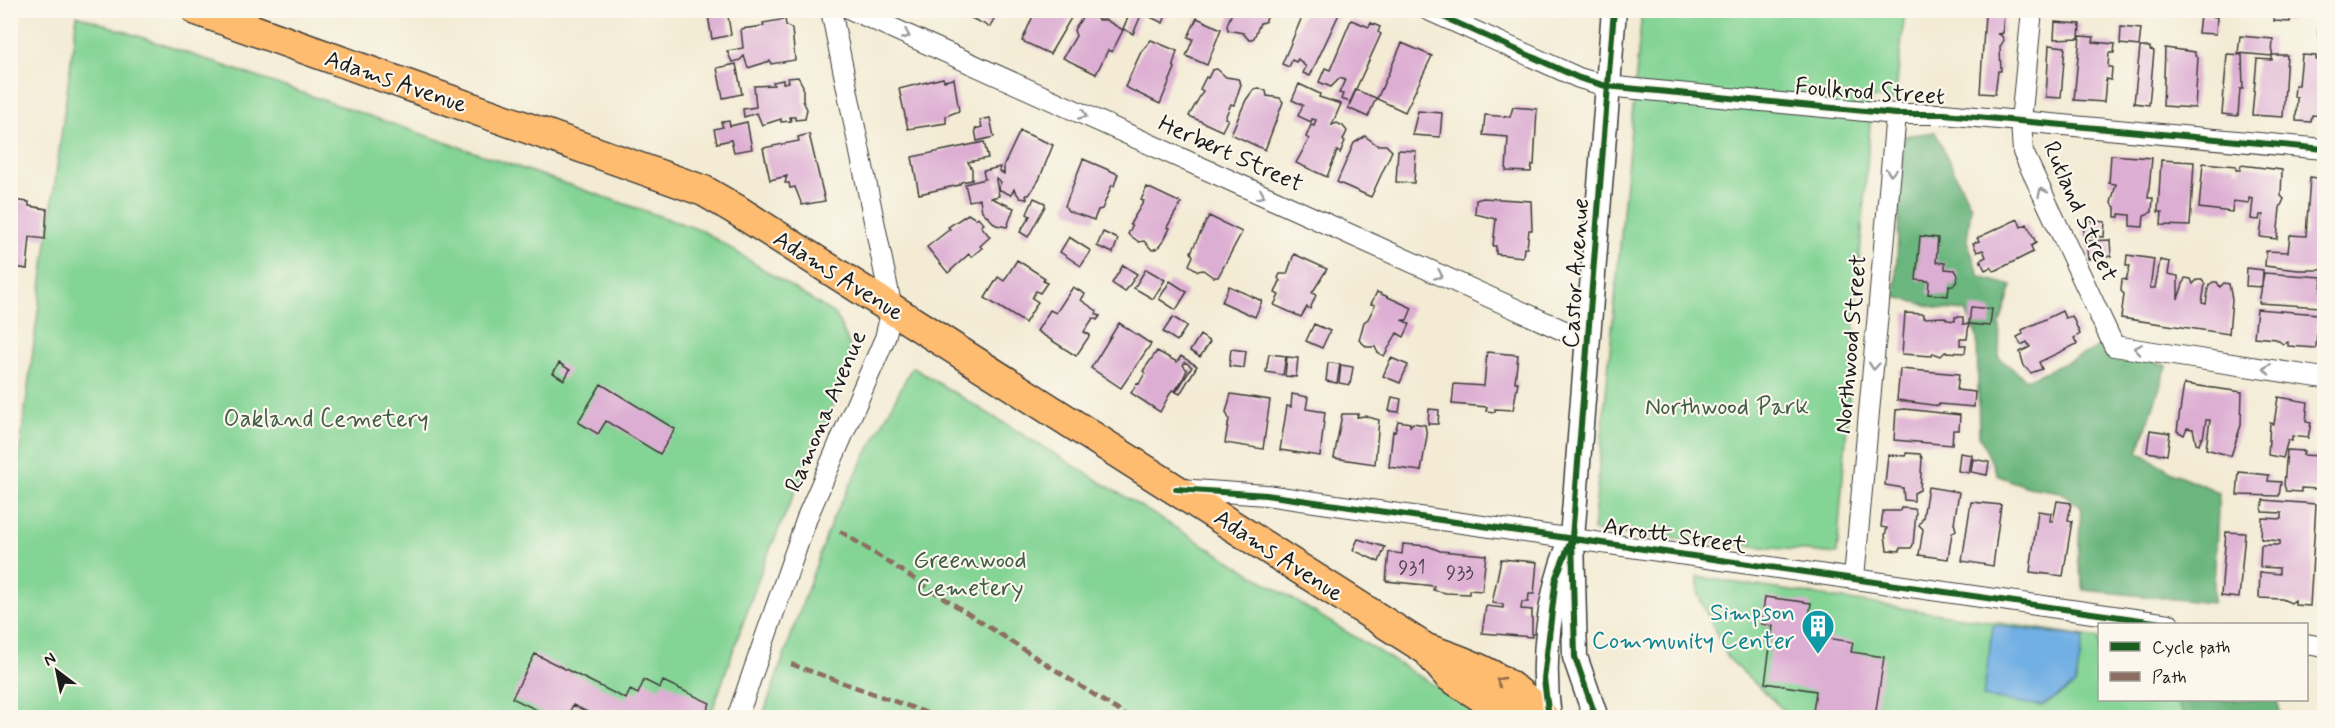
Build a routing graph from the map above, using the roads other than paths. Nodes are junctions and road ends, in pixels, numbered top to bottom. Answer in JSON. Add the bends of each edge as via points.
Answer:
{"nodes":[{"id":1,"x":197,"y":10,"type":"edge"},
{"id":2,"x":267,"y":10,"type":"edge"},
{"id":3,"x":831,"y":10,"type":"edge"},
{"id":4,"x":852,"y":10,"type":"edge"},
{"id":5,"x":1428,"y":10,"type":"edge"},
{"id":6,"x":1614,"y":10,"type":"edge"},
{"id":7,"x":2032,"y":10,"type":"edge"},
{"id":8,"x":304,"y":50,"type":"junction"},
{"id":9,"x":1606,"y":86,"type":"junction"},
{"id":10,"x":1896,"y":114,"type":"junction"},
{"id":11,"x":2021,"y":121,"type":"junction"},
{"id":12,"x":2325,"y":149,"type":"edge"},
{"id":13,"x":892,"y":309,"type":"junction"},
{"id":14,"x":1589,"y":342,"type":"junction"},
{"id":15,"x":2325,"y":378,"type":"edge"},
{"id":16,"x":1176,"y":489,"type":"junction"},
{"id":17,"x":1572,"y":538,"type":"junction"},
{"id":18,"x":1854,"y":579,"type":"junction"},
{"id":19,"x":2162,"y":623,"type":"edge"},
{"id":20,"x":2308,"y":644,"type":"edge"},
{"id":21,"x":2325,"y":647,"type":"edge"},
{"id":22,"x":1426,"y":649,"type":"junction"},
{"id":23,"x":737,"y":717,"type":"edge"},
{"id":24,"x":1514,"y":717,"type":"edge"},
{"id":25,"x":1544,"y":717,"type":"edge"},
{"id":26,"x":1549,"y":717,"type":"edge"},
{"id":27,"x":1596,"y":717,"type":"edge"}],
"edges":[{"from":1,"to":8,"type":"main road","name":"Adams Avenue"},
{"from":2,"to":8,"type":"main road"},
{"from":3,"to":13,"type":"street","name":"Ramona Avenue"},
{"from":4,"to":14,"type":"street","name":"Herbert Street","one_way":true},
{"from":5,"to":9,"type":"street","name":"Foulkrod Street","via":[[1579,78]]},
{"from":6,"to":9,"type":"street","name":"Castor Avenue"},
{"from":7,"to":11,"type":"street","name":"Rutland Street"},
{"from":8,"to":13,"type":"main road","name":"Adams Avenue","via":[[704,191]]},
{"from":9,"to":10,"type":"street","name":"Foulkrod Street"},
{"from":9,"to":14,"type":"street","name":"Castor Avenue"},
{"from":10,"to":11,"type":"street","name":"Foulkrod Street"},
{"from":10,"to":18,"type":"street","name":"Northwood Street","one_way":true},
{"from":11,"to":12,"type":"street","name":"Foulkrod Street"},
{"from":15,"to":11,"type":"street","name":"Rutland Street","one_way":true,"via":[[2114,346],[2024,152]]},
{"from":13,"to":16,"type":"main road","name":"Adams Avenue"},
{"from":13,"to":23,"type":"street","name":"Ramona Avenue","via":[[885,338],[808,515]]},
{"from":14,"to":17,"type":"street","name":"Castor Avenue"},
{"from":16,"to":17,"type":"street","name":"Arrott Street","via":[[1266,495]]},
{"from":16,"to":22,"type":"main road","name":"Adams Avenue"},
{"from":17,"to":18,"type":"street","name":"Arrott Street"},
{"from":17,"to":26,"type":"street","name":"Castor Avenue","via":[[1556,577],[1544,679]]},
{"from":17,"to":27,"type":"street","name":"Castor Avenue","via":[[1575,657]]},
{"from":18,"to":19,"type":"street","name":"Arrott Street"},
{"from":20,"to":21,"type":"street"},
{"from":22,"to":24,"type":"main road","name":"Adams Avenue","via":[[1449,676]]},
{"from":25,"to":22,"type":"main road","name":"Adams Avenue","one_way":true,"via":[[1528,697],[1480,669]]}]}
